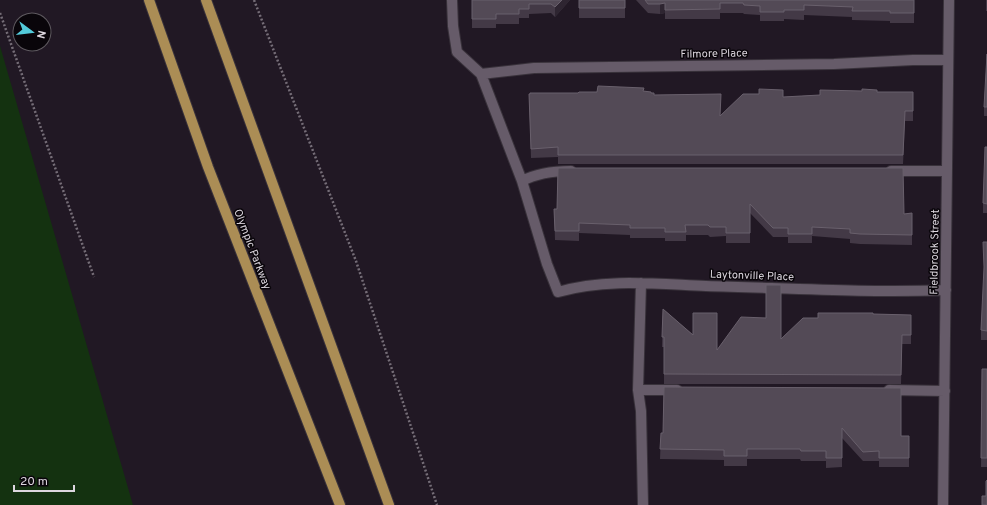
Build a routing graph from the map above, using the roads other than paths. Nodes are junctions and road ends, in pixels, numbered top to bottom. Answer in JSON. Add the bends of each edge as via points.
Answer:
{"nodes":[{"id":1,"x":149,"y":0,"type":"edge"},
{"id":2,"x":206,"y":0,"type":"edge"},
{"id":3,"x":452,"y":0,"type":"edge"},
{"id":4,"x":949,"y":0,"type":"edge"},
{"id":5,"x":948,"y":60,"type":"junction"},
{"id":6,"x":481,"y":74,"type":"junction"},
{"id":7,"x":578,"y":171,"type":"edge"},
{"id":8,"x":884,"y":171,"type":"edge"},
{"id":9,"x":947,"y":171,"type":"junction"},
{"id":10,"x":522,"y":182,"type":"junction"},
{"id":11,"x":641,"y":284,"type":"junction"},
{"id":12,"x":946,"y":290,"type":"junction"},
{"id":13,"x":638,"y":390,"type":"junction"},
{"id":14,"x":685,"y":390,"type":"edge"},
{"id":15,"x":882,"y":390,"type":"edge"},
{"id":16,"x":944,"y":391,"type":"junction"},
{"id":17,"x":340,"y":505,"type":"edge"},
{"id":18,"x":389,"y":505,"type":"edge"},
{"id":19,"x":643,"y":505,"type":"edge"},
{"id":20,"x":943,"y":505,"type":"edge"}],
"edges":[{"from":1,"to":17,"type":"main road","name":"Olympic Parkway","via":[[208,167]]},
{"from":2,"to":18,"type":"main road"},
{"from":3,"to":6,"type":"street","via":[[457,52]]},
{"from":4,"to":5,"type":"street","name":"Fieldbrook Street"},
{"from":5,"to":6,"type":"street","name":"Filmore Place","via":[[534,68]]},
{"from":5,"to":9,"type":"street","name":"Fieldbrook Street"},
{"from":6,"to":10,"type":"street"},
{"from":7,"to":10,"type":"street","via":[[555,171],[529,177]]},
{"from":8,"to":9,"type":"street"},
{"from":9,"to":12,"type":"street","name":"Fieldbrook Street"},
{"from":10,"to":11,"type":"street","name":"Laytonville Place","via":[[558,292],[571,288],[622,283]]},
{"from":11,"to":12,"type":"street","name":"Laytonville Place","via":[[873,291]]},
{"from":11,"to":13,"type":"street"},
{"from":12,"to":16,"type":"street","name":"Fieldbrook Street"},
{"from":13,"to":14,"type":"street"},
{"from":13,"to":19,"type":"street","via":[[641,411]]},
{"from":15,"to":16,"type":"street"},
{"from":16,"to":20,"type":"street","name":"Fieldbrook Street"}]}
